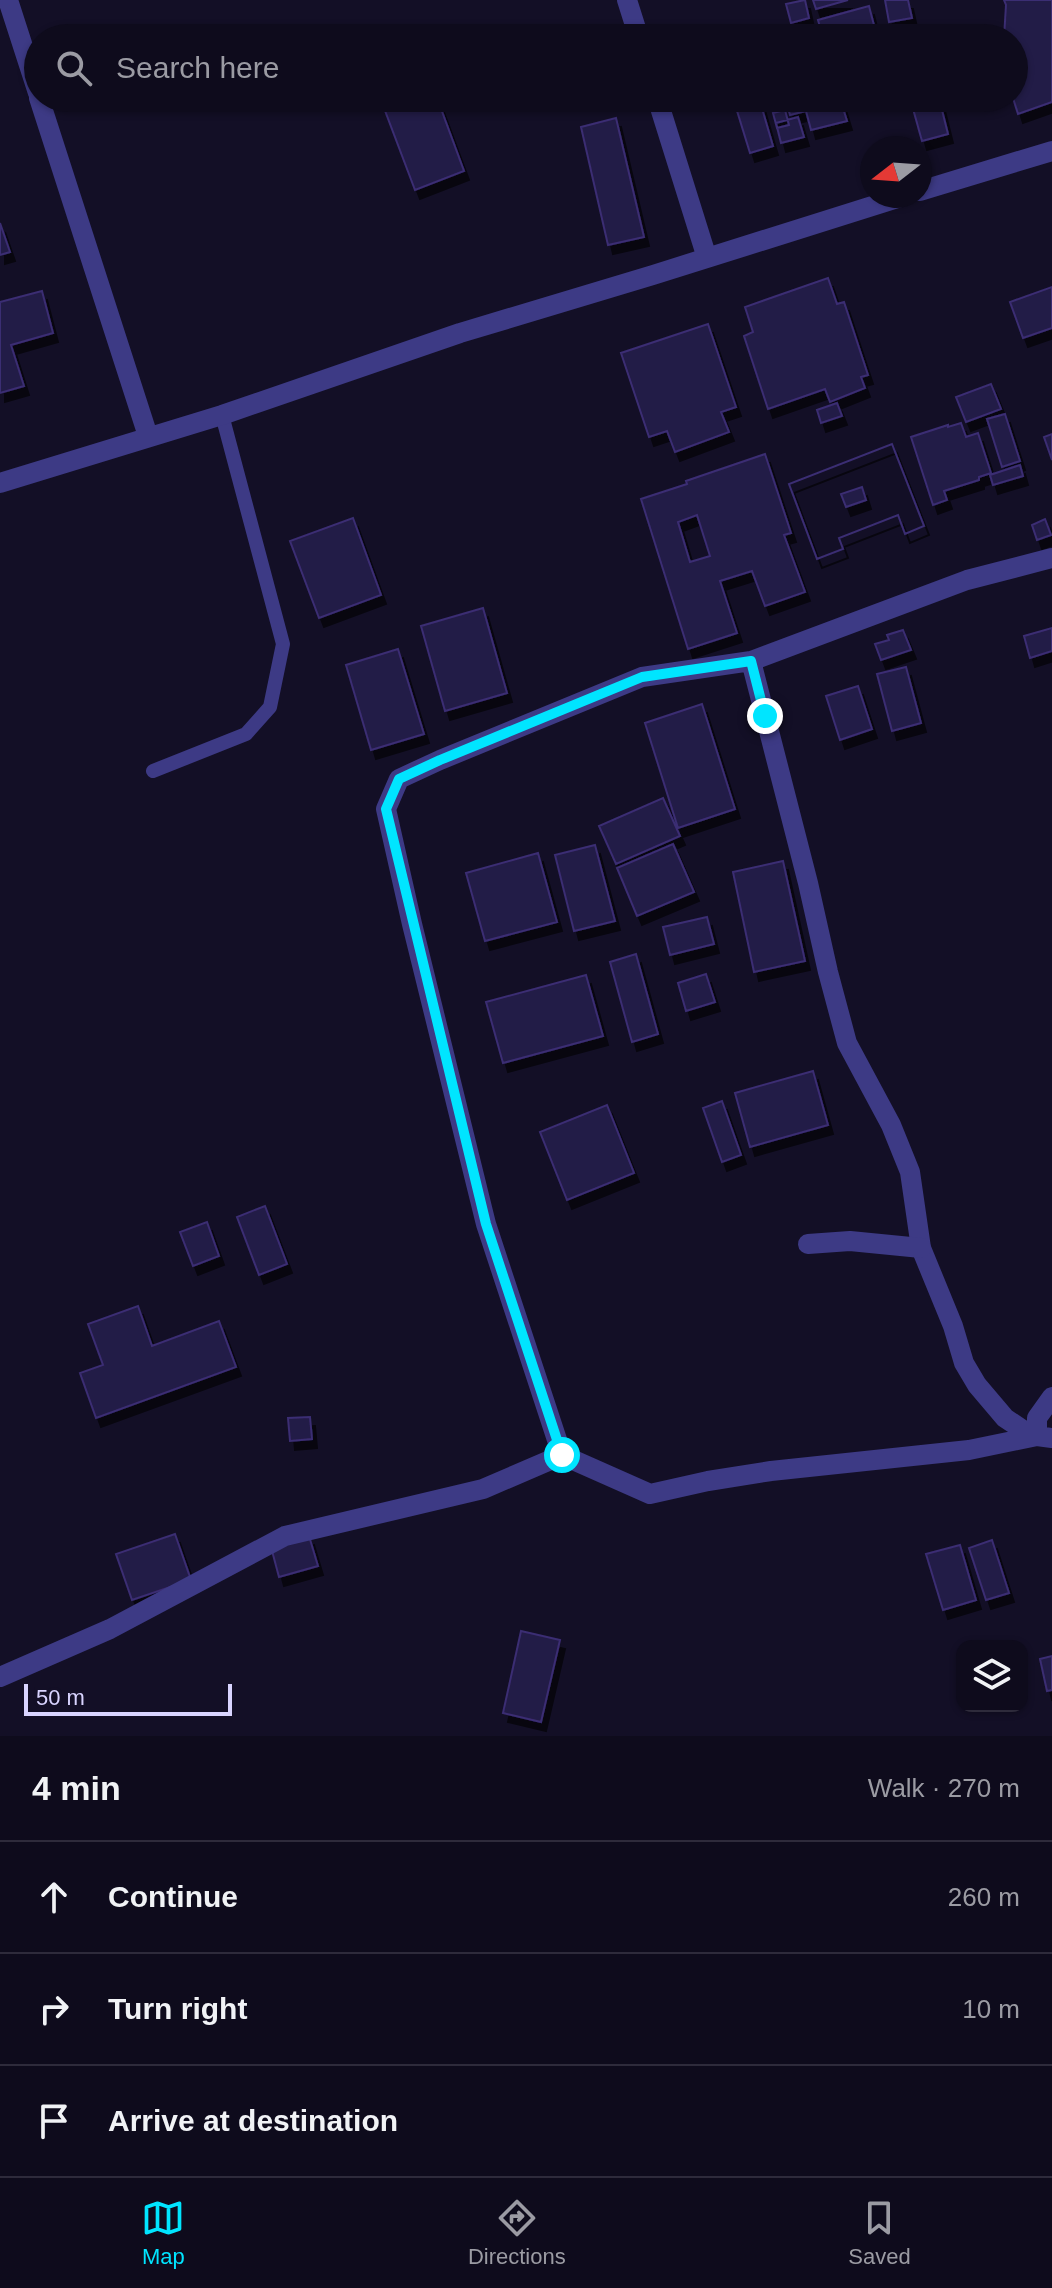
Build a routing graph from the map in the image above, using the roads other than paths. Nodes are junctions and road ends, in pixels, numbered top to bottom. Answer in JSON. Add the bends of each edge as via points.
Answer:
{"nodes":[{"id":1,"x":8,"y":0,"type":"edge"},
{"id":2,"x":627,"y":0,"type":"edge"},
{"id":3,"x":635,"y":24,"type":"edge"},
{"id":4,"x":24,"y":50,"type":"edge"},
{"id":5,"x":44,"y":112,"type":"edge"},
{"id":6,"x":661,"y":112,"type":"edge"},
{"id":7,"x":1052,"y":151,"type":"edge"},
{"id":8,"x":932,"y":187,"type":"edge"},
{"id":9,"x":866,"y":208,"type":"edge"},
{"id":10,"x":707,"y":258,"type":"junction"},
{"id":11,"x":222,"y":415,"type":"junction"},
{"id":12,"x":148,"y":436,"type":"junction"},
{"id":13,"x":0,"y":483,"type":"edge"},
{"id":14,"x":1052,"y":558,"type":"edge"},
{"id":15,"x":751,"y":661,"type":"junction"},
{"id":16,"x":153,"y":771,"type":"dead end"},
{"id":17,"x":808,"y":1244,"type":"dead end"},
{"id":18,"x":921,"y":1248,"type":"junction"},
{"id":19,"x":1052,"y":1397,"type":"edge"},
{"id":20,"x":1044,"y":1437,"type":"edge"},
{"id":21,"x":562,"y":1455,"type":"junction"},
{"id":22,"x":0,"y":1677,"type":"edge"}],
"edges":[{"from":1,"to":4,"type":"street"},
{"from":2,"to":3,"type":"street"},
{"from":5,"to":12,"type":"street"},
{"from":6,"to":10,"type":"street"},
{"from":7,"to":8,"type":"street"},
{"from":9,"to":10,"type":"street"},
{"from":10,"to":11,"type":"street","via":[[460,333]]},
{"from":11,"to":12,"type":"street"},
{"from":11,"to":16,"type":"lane","via":[[283,644],[270,707],[246,734]]},
{"from":12,"to":13,"type":"street"},
{"from":14,"to":15,"type":"street","via":[[967,580]]},
{"from":15,"to":18,"type":"street","via":[[847,1043],[910,1172]]},
{"from":15,"to":21,"type":"street","via":[[642,677],[399,779],[386,809],[486,1224]]},
{"from":17,"to":18,"type":"street","via":[[850,1241]]},
{"from":18,"to":20,"type":"street","via":[[977,1385],[1005,1418]]},
{"from":19,"to":20,"type":"street","via":[[1037,1418]]},
{"from":20,"to":21,"type":"street","via":[[771,1471],[650,1494]]},
{"from":21,"to":22,"type":"street","via":[[483,1489],[285,1536],[110,1629]]}]}
